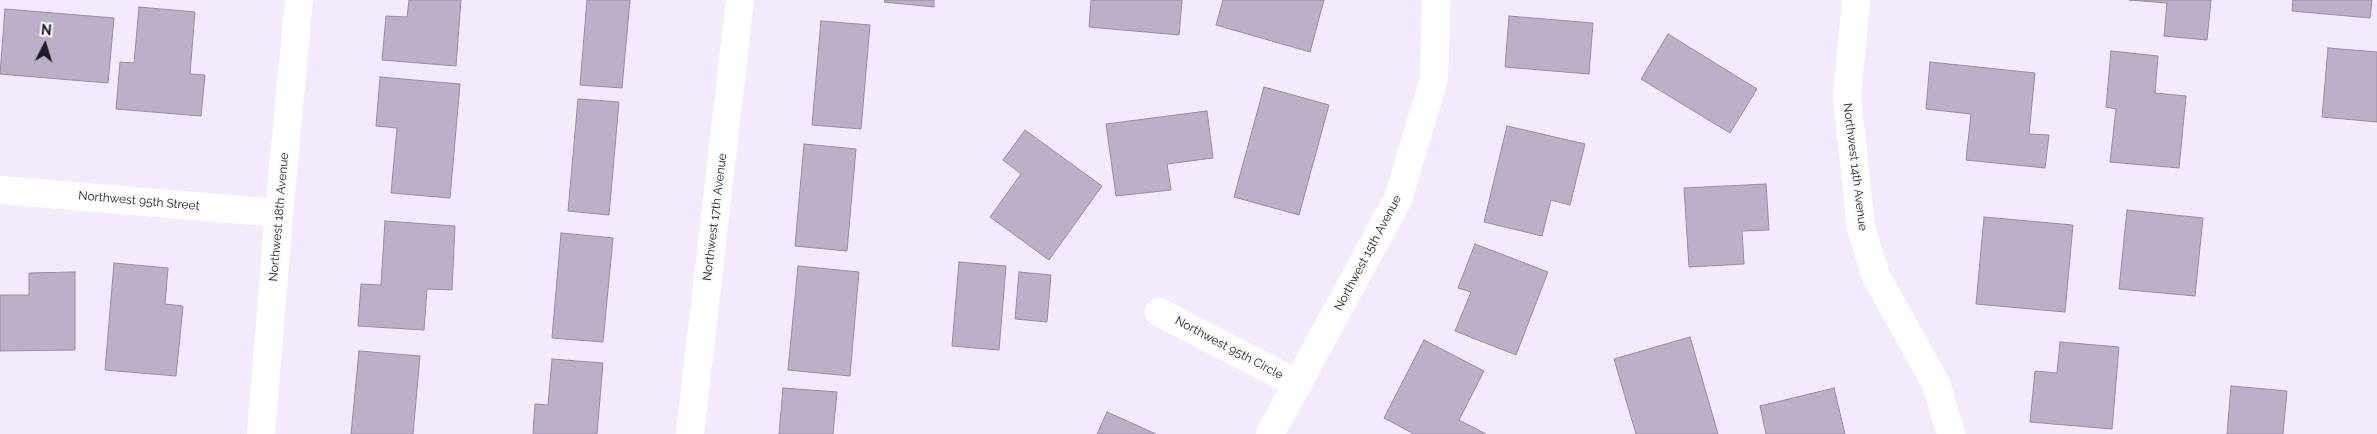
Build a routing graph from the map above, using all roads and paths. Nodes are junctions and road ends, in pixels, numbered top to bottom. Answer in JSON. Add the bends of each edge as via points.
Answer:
{"nodes":[{"id":1,"x":299,"y":0,"type":"edge"},
{"id":2,"x":740,"y":0,"type":"edge"},
{"id":3,"x":1436,"y":0,"type":"edge"},
{"id":4,"x":1856,"y":0,"type":"edge"},
{"id":5,"x":0,"y":190,"type":"edge"},
{"id":6,"x":278,"y":213,"type":"junction"},
{"id":7,"x":1160,"y":312,"type":"dead end"},
{"id":8,"x":1298,"y":384,"type":"junction"},
{"id":9,"x":260,"y":434,"type":"edge"},
{"id":10,"x":690,"y":434,"type":"edge"},
{"id":11,"x":1270,"y":434,"type":"edge"},
{"id":12,"x":1951,"y":434,"type":"edge"}],
"edges":[{"from":1,"to":6,"type":"street","name":"Northwest 18th Avenue"},
{"from":2,"to":10,"type":"street","name":"Northwest 17th Avenue"},
{"from":3,"to":8,"type":"street","name":"Northwest 15th Avenue","via":[[1434,79],[1398,199]]},
{"from":4,"to":12,"type":"street","name":"Northwest 14th Avenue","via":[[1846,96],[1862,228],[1876,276],[1936,384]]},
{"from":5,"to":6,"type":"street","name":"Northwest 95th Street"},
{"from":6,"to":9,"type":"street","name":"Northwest 18th Avenue"},
{"from":7,"to":8,"type":"street","name":"Northwest 95th Circle"},
{"from":8,"to":11,"type":"street","name":"Northwest 15th Avenue"}]}
